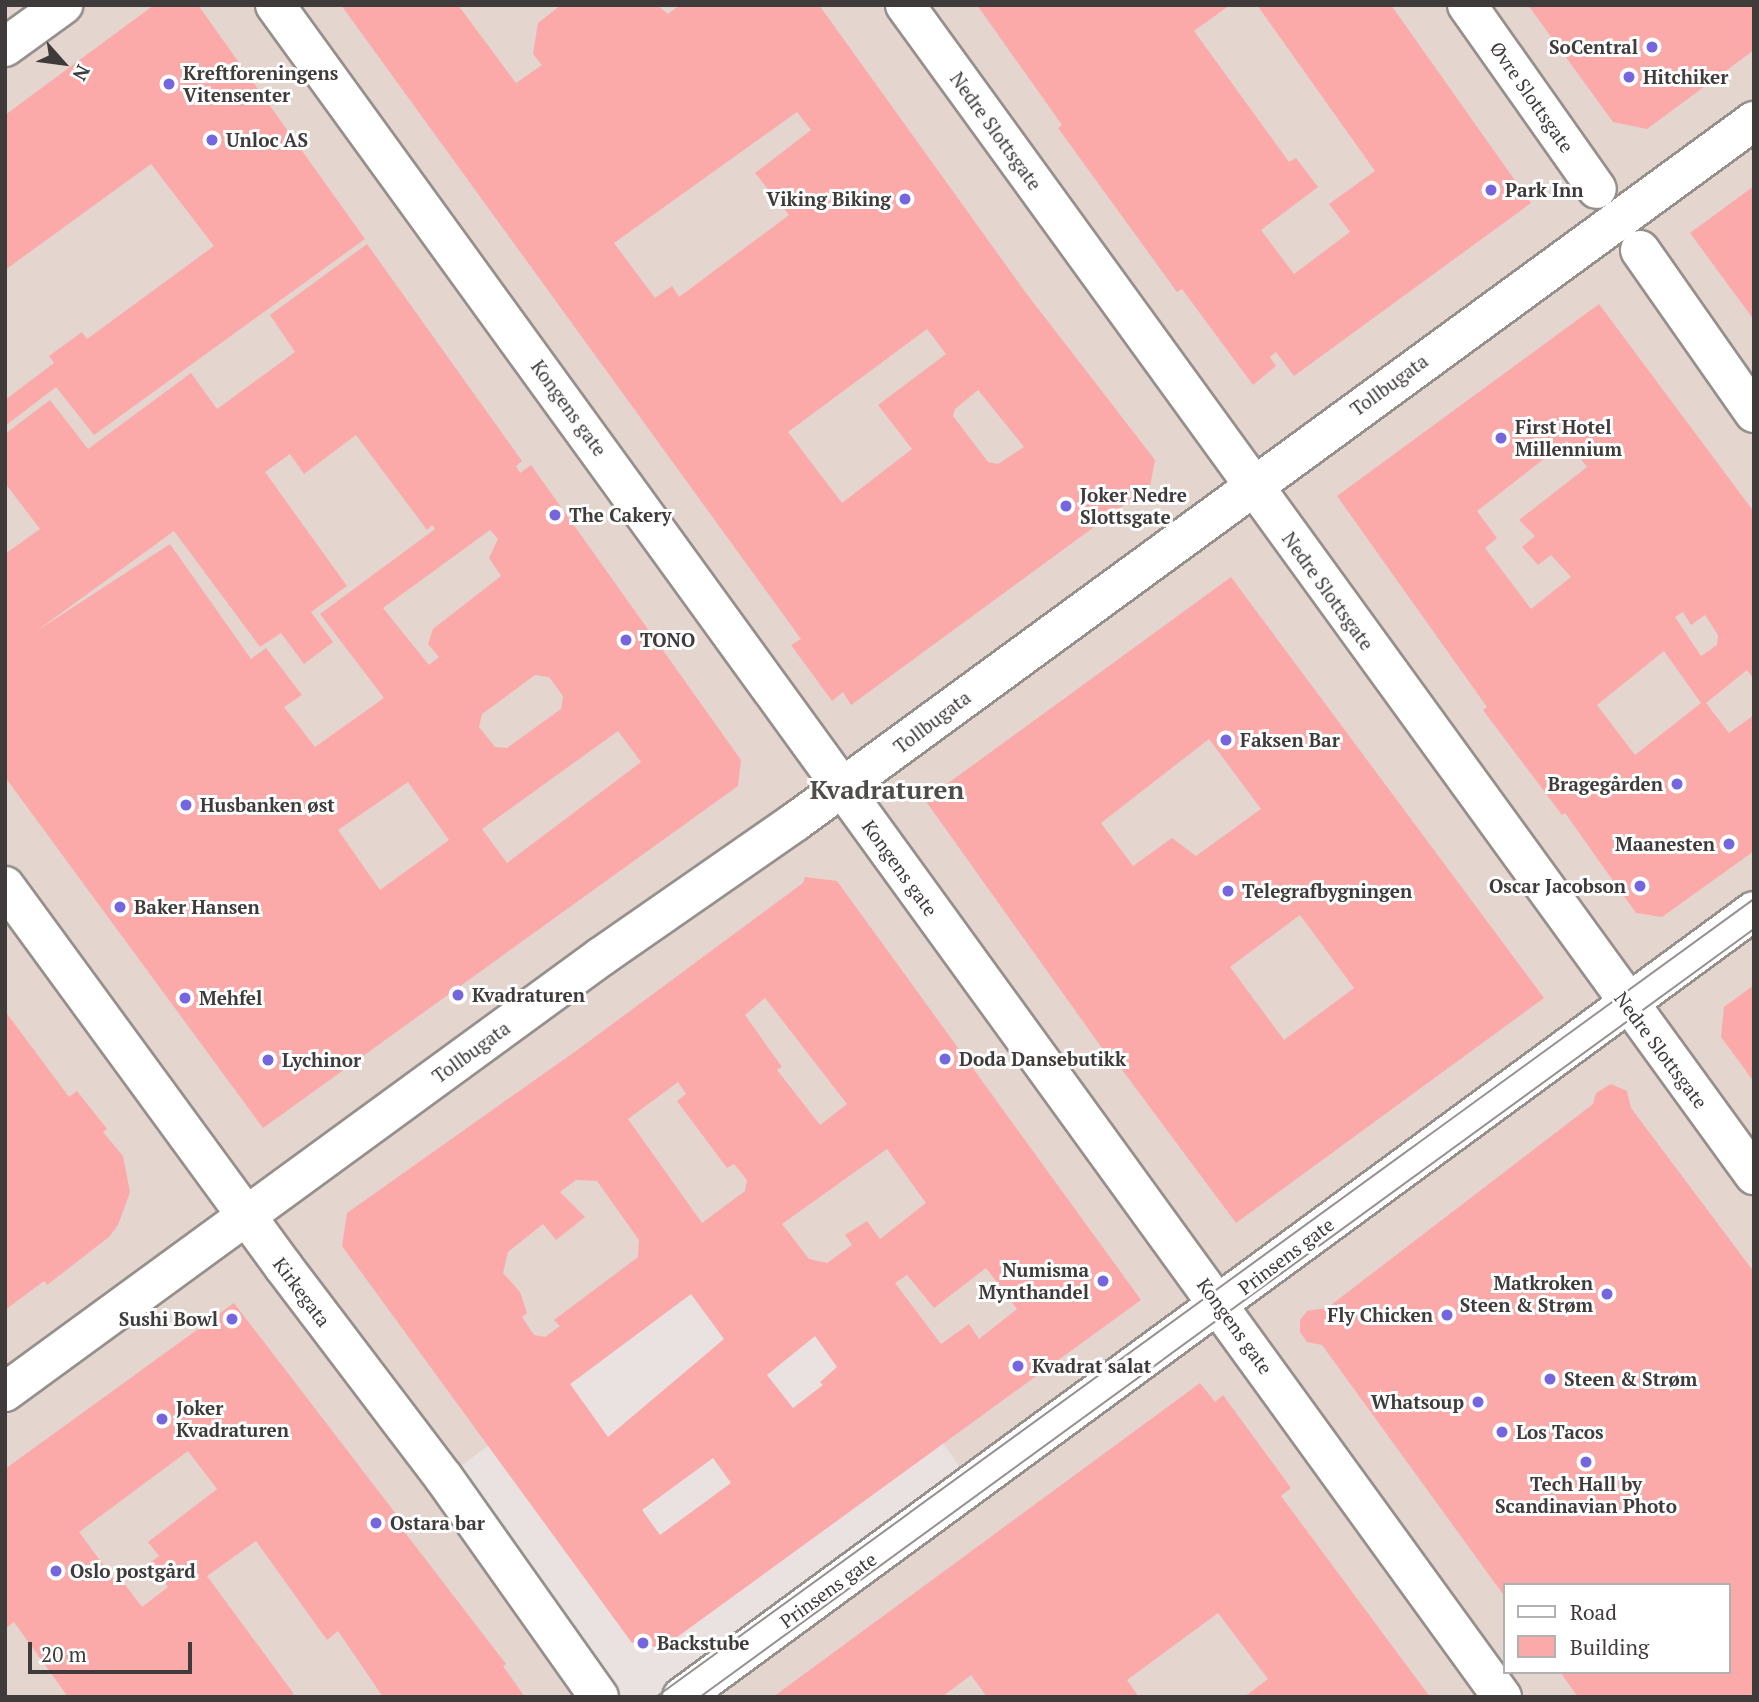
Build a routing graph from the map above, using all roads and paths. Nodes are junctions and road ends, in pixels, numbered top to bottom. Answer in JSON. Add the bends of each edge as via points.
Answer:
{"nodes":[{"id":1,"x":63,"y":5,"type":"edge"},
{"id":2,"x":275,"y":5,"type":"edge"},
{"id":3,"x":905,"y":5,"type":"edge"},
{"id":4,"x":1467,"y":5,"type":"edge"},
{"id":5,"x":5,"y":47,"type":"edge"},
{"id":6,"x":1754,"y":121,"type":"edge"},
{"id":7,"x":1597,"y":189,"type":"dead end"},
{"id":8,"x":1640,"y":250,"type":"dead end"},
{"id":9,"x":1754,"y":413,"type":"edge"},
{"id":10,"x":1251,"y":485,"type":"junction"},
{"id":11,"x":841,"y":787,"type":"junction"},
{"id":12,"x":5,"y":886,"type":"edge"},
{"id":13,"x":1754,"y":911,"type":"edge"},
{"id":14,"x":1627,"y":1005,"type":"junction"},
{"id":15,"x":1754,"y":1175,"type":"edge"},
{"id":16,"x":248,"y":1217,"type":"junction"},
{"id":17,"x":1220,"y":1305,"type":"junction"},
{"id":18,"x":5,"y":1392,"type":"edge"},
{"id":19,"x":599,"y":1697,"type":"edge"},
{"id":20,"x":682,"y":1697,"type":"edge"},
{"id":21,"x":1502,"y":1697,"type":"edge"}],
"edges":[{"from":1,"to":5,"type":"street"},
{"from":2,"to":11,"type":"street","name":"Kongens gate"},
{"from":3,"to":10,"type":"street","name":"Nedre Slottsgate"},
{"from":4,"to":7,"type":"street","name":"Øvre Slottsgate"},
{"from":6,"to":10,"type":"street","name":"Tollbugata"},
{"from":8,"to":9,"type":"street"},
{"from":10,"to":11,"type":"street","name":"Tollbugata"},
{"from":10,"to":14,"type":"street","name":"Nedre Slottsgate"},
{"from":11,"to":16,"type":"street","name":"Tollbugata"},
{"from":11,"to":17,"type":"street","name":"Kongens gate"},
{"from":12,"to":16,"type":"street","name":"Kirkegata"},
{"from":13,"to":14,"type":"street","name":"Prinsens gate"},
{"from":14,"to":15,"type":"street","name":"Nedre Slottsgate"},
{"from":14,"to":17,"type":"street","name":"Prinsens gate"},
{"from":16,"to":18,"type":"street","name":"Tollbugata"},
{"from":16,"to":19,"type":"street","name":"Kirkegata","via":[[444,1478]]},
{"from":17,"to":20,"type":"street","name":"Prinsens gate"},
{"from":17,"to":21,"type":"street","name":"Kongens gate"}]}
